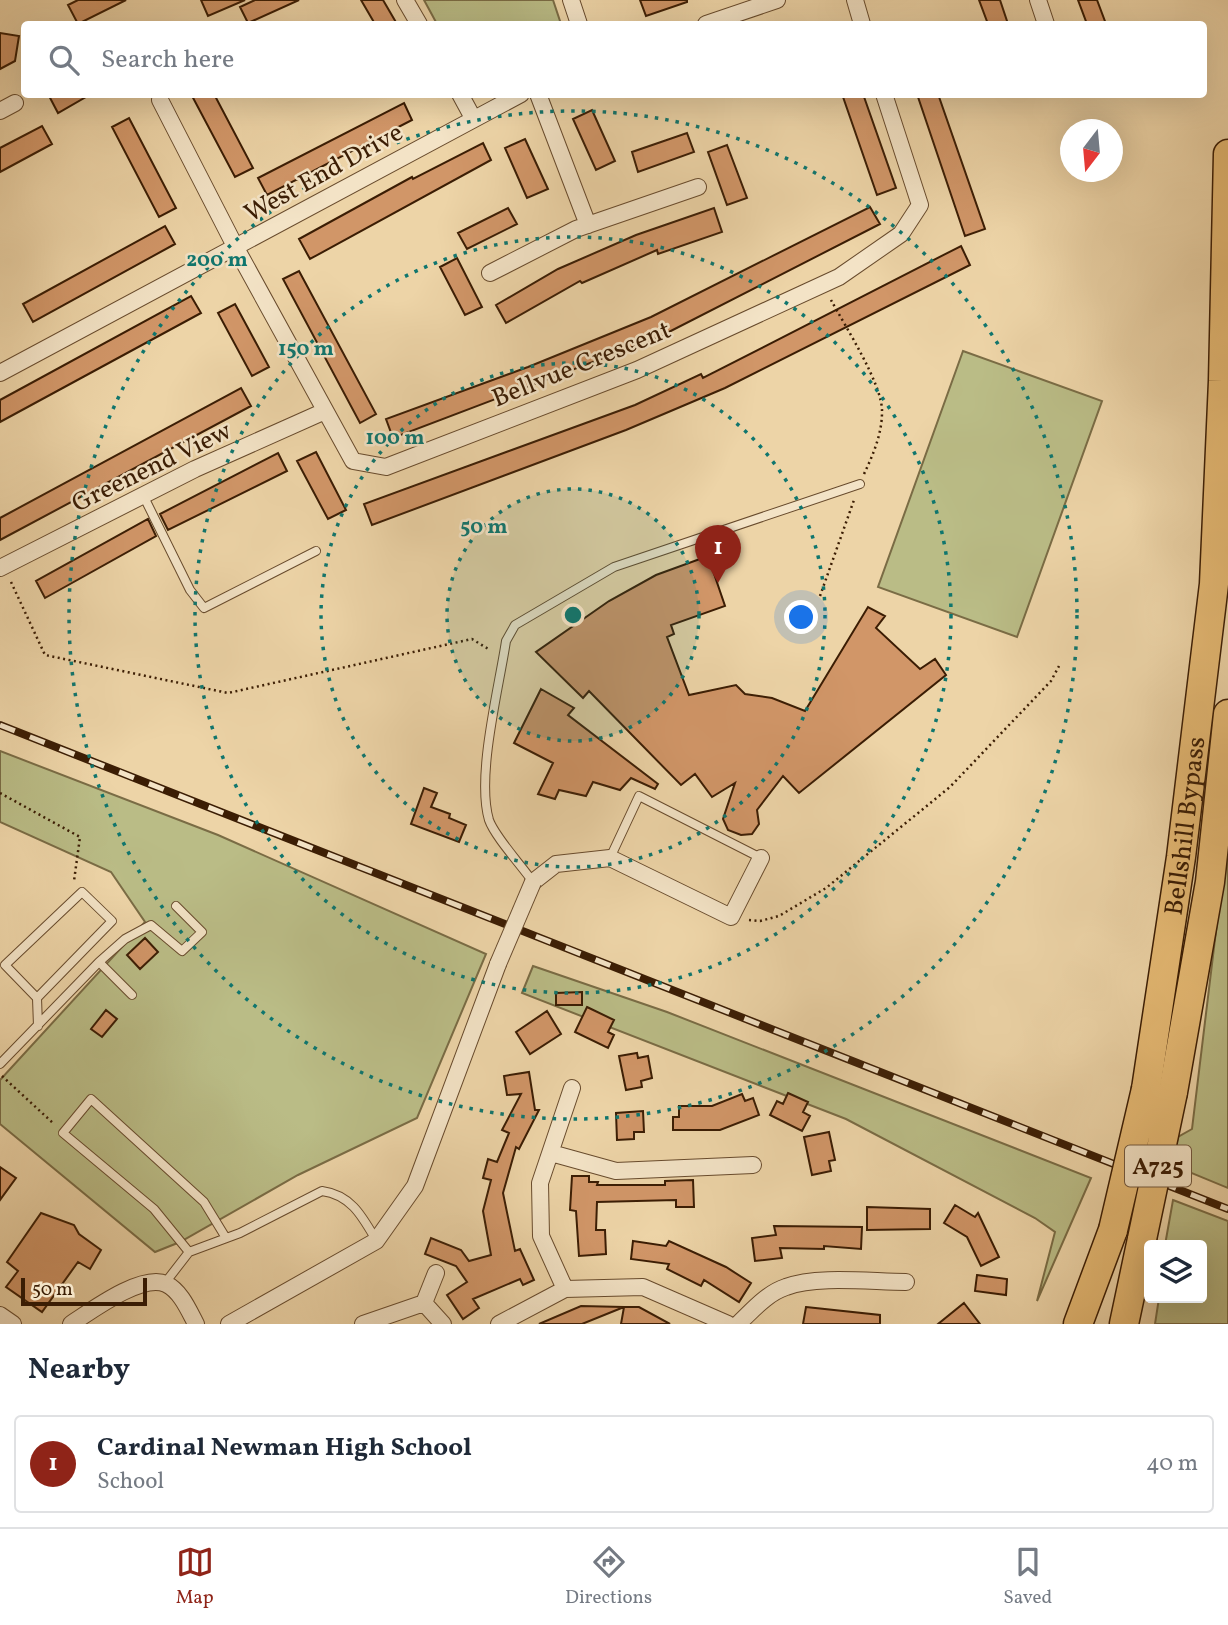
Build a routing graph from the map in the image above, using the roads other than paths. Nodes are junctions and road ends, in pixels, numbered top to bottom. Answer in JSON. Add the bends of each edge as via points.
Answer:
{"nodes":[{"id":1,"x":405,"y":0,"type":"edge"},
{"id":2,"x":571,"y":0,"type":"edge"},
{"id":3,"x":777,"y":0,"type":"edge"},
{"id":4,"x":855,"y":0,"type":"edge"},
{"id":5,"x":1038,"y":0,"type":"edge"},
{"id":6,"x":417,"y":21,"type":"edge"},
{"id":7,"x":578,"y":21,"type":"edge"},
{"id":8,"x":715,"y":21,"type":"edge"},
{"id":9,"x":861,"y":21,"type":"edge"},
{"id":10,"x":1045,"y":21,"type":"edge"},
{"id":11,"x":462,"y":98,"type":"edge"},
{"id":12,"x":513,"y":98,"type":"edge"},
{"id":13,"x":540,"y":98,"type":"edge"},
{"id":14,"x":885,"y":98,"type":"edge"},
{"id":15,"x":160,"y":100,"type":"dead end"},
{"id":16,"x":473,"y":118,"type":"junction"},
{"id":17,"x":1228,"y":154,"type":"edge"},
{"id":18,"x":698,"y":187,"type":"dead end"},
{"id":19,"x":588,"y":225,"type":"junction"},
{"id":20,"x":236,"y":248,"type":"junction"},
{"id":21,"x":489,"y":273,"type":"dead end"},
{"id":22,"x":0,"y":373,"type":"edge"},
{"id":23,"x":325,"y":411,"type":"junction"},
{"id":24,"x":860,"y":484,"type":"road end"},
{"id":25,"x":143,"y":495,"type":"junction"},
{"id":26,"x":316,"y":551,"type":"dead end"},
{"id":27,"x":1,"y":568,"type":"edge"},
{"id":28,"x":1228,"y":714,"type":"edge"},
{"id":29,"x":610,"y":858,"type":"junction"},
{"id":30,"x":761,"y":858,"type":"joint"},
{"id":31,"x":533,"y":882,"type":"junction"},
{"id":32,"x":176,"y":906,"type":"dead end"},
{"id":33,"x":99,"y":962,"type":"junction"},
{"id":34,"x":132,"y":995,"type":"dead end"},
{"id":35,"x":37,"y":998,"type":"junction"},
{"id":36,"x":38,"y":1026,"type":"junction"},
{"id":37,"x":0,"y":1064,"type":"edge"},
{"id":38,"x":572,"y":1088,"type":"dead end"},
{"id":39,"x":1160,"y":1091,"type":"junction"},
{"id":40,"x":551,"y":1153,"type":"junction"},
{"id":41,"x":753,"y":1165,"type":"dead end"},
{"id":42,"x":1113,"y":1230,"type":"junction"},
{"id":43,"x":226,"y":1238,"type":"junction"},
{"id":44,"x":376,"y":1241,"type":"junction"},
{"id":45,"x":1142,"y":1245,"type":"junction"},
{"id":46,"x":189,"y":1252,"type":"junction"},
{"id":47,"x":436,"y":1273,"type":"dead end"},
{"id":48,"x":906,"y":1282,"type":"dead end"},
{"id":49,"x":165,"y":1283,"type":"junction"},
{"id":50,"x":565,"y":1289,"type":"junction"},
{"id":51,"x":424,"y":1303,"type":"junction"},
{"id":52,"x":0,"y":1315,"type":"edge"},
{"id":53,"x":13,"y":1324,"type":"edge"},
{"id":54,"x":71,"y":1324,"type":"edge"},
{"id":55,"x":196,"y":1324,"type":"edge"},
{"id":56,"x":229,"y":1324,"type":"edge"},
{"id":57,"x":363,"y":1324,"type":"edge"},
{"id":58,"x":443,"y":1324,"type":"edge"},
{"id":59,"x":499,"y":1324,"type":"edge"},
{"id":60,"x":728,"y":1324,"type":"edge"},
{"id":61,"x":738,"y":1324,"type":"edge"},
{"id":62,"x":1078,"y":1324,"type":"edge"},
{"id":63,"x":1091,"y":1324,"type":"edge"},
{"id":64,"x":1124,"y":1324,"type":"edge"},
{"id":65,"x":1132,"y":1324,"type":"edge"}],
"edges":[{"from":1,"to":6,"type":"street"},
{"from":2,"to":7,"type":"street"},
{"from":3,"to":8,"type":"street"},
{"from":4,"to":9,"type":"street"},
{"from":5,"to":10,"type":"street"},
{"from":11,"to":16,"type":"street"},
{"from":12,"to":16,"type":"street","name":"West End Drive"},
{"from":13,"to":19,"type":"street"},
{"from":14,"to":23,"type":"street","name":"Bellvue Crescent","via":[[920,205],[901,234],[839,277],[636,370],[386,467],[353,461]]},
{"from":15,"to":20,"type":"street","name":"Bellvue Crescent"},
{"from":16,"to":20,"type":"street","name":"West End Drive"},
{"from":17,"to":39,"type":"highway","name":"Bellshill Bypass","number":"A725","via":[[1214,584],[1181,857]]},
{"from":18,"to":19,"type":"street"},
{"from":19,"to":21,"type":"street"},
{"from":20,"to":22,"type":"street","name":"West End Drive"},
{"from":20,"to":23,"type":"street","name":"Bellvue Crescent"},
{"from":23,"to":25,"type":"street","name":"Greenend View"},
{"from":24,"to":31,"type":"lane","via":[[614,567],[515,625],[506,641],[485,797],[490,822]]},
{"from":25,"to":26,"type":"lane","via":[[190,590],[204,608]]},
{"from":25,"to":27,"type":"street","name":"Greenend View"},
{"from":28,"to":39,"type":"highway","name":"Bellshill Bypass","number":"A725","via":[[1210,882]]},
{"from":29,"to":30,"type":"street","via":[[732,917]]},
{"from":29,"to":30,"type":"lane","via":[[639,796]]},
{"from":29,"to":31,"type":"street","via":[[556,864]]},
{"from":31,"to":44,"type":"street","bridge":true,"via":[[415,1185]]},
{"from":32,"to":33,"type":"lane","via":[[202,932],[182,951],[151,925],[125,939]]},
{"from":33,"to":34,"type":"lane"},
{"from":33,"to":36,"type":"lane"},
{"from":35,"to":35,"type":"lane","via":[[112,920],[82,892],[5,965]]},
{"from":35,"to":36,"type":"lane"},
{"from":36,"to":37,"type":"lane"},
{"from":38,"to":40,"type":"street"},
{"from":39,"to":42,"type":"highway","name":"Bellshill Bypass","number":"A725","bridge":true},
{"from":39,"to":45,"type":"highway","name":"Bellshill Bypass","number":"A725","bridge":true},
{"from":40,"to":41,"type":"street","via":[[616,1171]]},
{"from":40,"to":50,"type":"street","via":[[540,1183],[541,1236]]},
{"from":42,"to":62,"type":"highway"},
{"from":42,"to":63,"type":"highway","name":"Bellshill Bypass","number":"A725"},
{"from":43,"to":44,"type":"lane","via":[[322,1191],[336,1193],[360,1213]]},
{"from":43,"to":46,"type":"lane"},
{"from":43,"to":46,"type":"lane","via":[[204,1202],[91,1099],[63,1133],[154,1209]]},
{"from":44,"to":56,"type":"street"},
{"from":45,"to":64,"type":"highway","name":"Bellshill Bypass","number":"A725"},
{"from":45,"to":65,"type":"highway"},
{"from":46,"to":49,"type":"lane"},
{"from":47,"to":51,"type":"street"},
{"from":48,"to":61,"type":"street","via":[[784,1287]]},
{"from":49,"to":54,"type":"street","via":[[147,1283],[106,1301]]},
{"from":49,"to":55,"type":"street","via":[[178,1293]]},
{"from":50,"to":59,"type":"street"},
{"from":50,"to":60,"type":"street","via":[[643,1287]]},
{"from":51,"to":57,"type":"street"},
{"from":51,"to":58,"type":"street"},
{"from":52,"to":53,"type":"street"}]}
